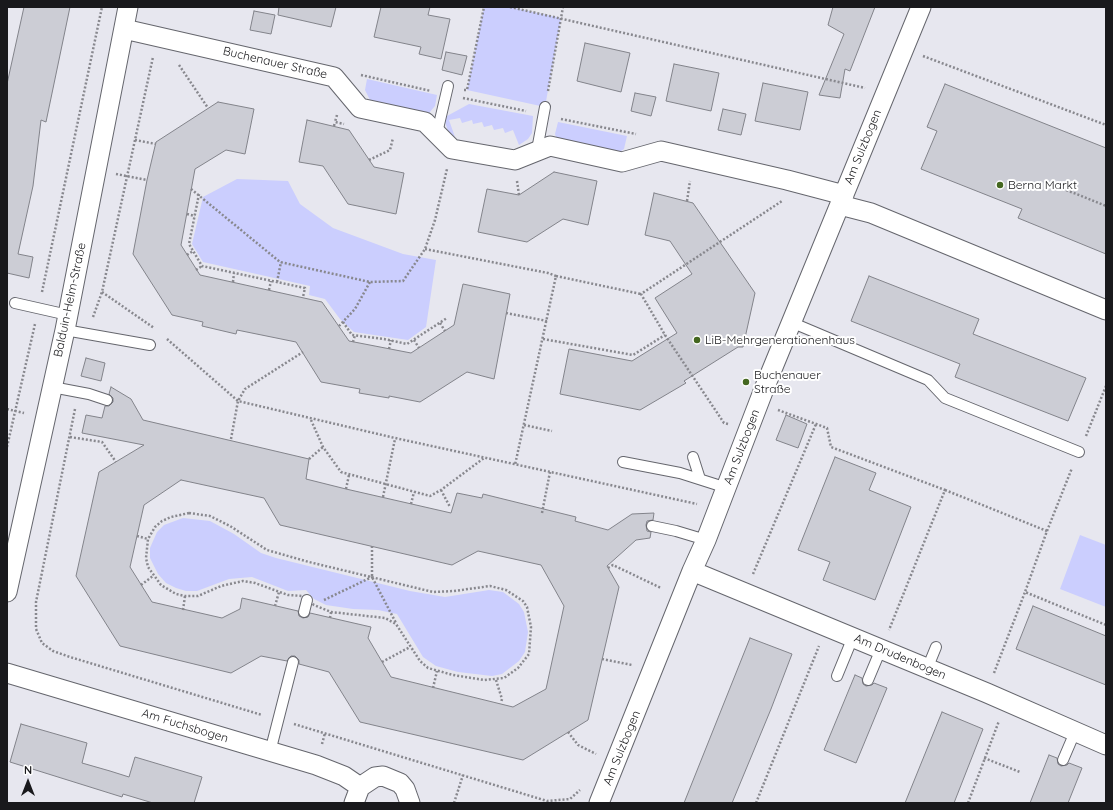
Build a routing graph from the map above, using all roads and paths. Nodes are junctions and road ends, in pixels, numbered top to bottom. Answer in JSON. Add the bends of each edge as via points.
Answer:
{"nodes":[{"id":1,"x":102,"y":7,"type":"edge"},
{"id":2,"x":128,"y":7,"type":"edge"},
{"id":3,"x":484,"y":7,"type":"edge"},
{"id":4,"x":510,"y":7,"type":"edge"},
{"id":5,"x":563,"y":7,"type":"edge"},
{"id":6,"x":921,"y":7,"type":"edge"},
{"id":7,"x":561,"y":18,"type":"junction"},
{"id":8,"x":124,"y":29,"type":"junction"},
{"id":9,"x":158,"y":37,"type":"junction"},
{"id":10,"x":904,"y":49,"type":"junction"},
{"id":11,"x":176,"y":60,"type":"dead end"},
{"id":12,"x":334,"y":77,"type":"junction"},
{"id":13,"x":447,"y":90,"type":"junction"},
{"id":14,"x":884,"y":96,"type":"junction"},
{"id":15,"x":208,"y":108,"type":"dead end"},
{"id":16,"x":544,"y":111,"type":"junction"},
{"id":17,"x":399,"y":116,"type":"junction"},
{"id":18,"x":335,"y":122,"type":"dead end"},
{"id":19,"x":1106,"y":125,"type":"edge"},
{"id":20,"x":334,"y":126,"type":"dead end"},
{"id":21,"x":437,"y":133,"type":"junction"},
{"id":22,"x":642,"y":136,"type":"dead end"},
{"id":23,"x":135,"y":140,"type":"junction"},
{"id":24,"x":156,"y":144,"type":"dead end"},
{"id":25,"x":452,"y":149,"type":"junction"},
{"id":26,"x":537,"y":150,"type":"junction"},
{"id":27,"x":369,"y":160,"type":"dead end"},
{"id":28,"x":96,"y":170,"type":"junction"},
{"id":29,"x":126,"y":176,"type":"junction"},
{"id":30,"x":147,"y":180,"type":"dead end"},
{"id":31,"x":787,"y":180,"type":"junction"},
{"id":32,"x":1044,"y":182,"type":"dead end"},
{"id":33,"x":191,"y":189,"type":"dead end"},
{"id":34,"x":199,"y":194,"type":"junction"},
{"id":35,"x":842,"y":200,"type":"junction"},
{"id":36,"x":1106,"y":206,"type":"edge"},
{"id":37,"x":187,"y":214,"type":"dead end"},
{"id":38,"x":195,"y":216,"type":"junction"},
{"id":39,"x":425,"y":249,"type":"junction"},
{"id":40,"x":193,"y":251,"type":"junction"},
{"id":41,"x":187,"y":255,"type":"dead end"},
{"id":42,"x":281,"y":262,"type":"junction"},
{"id":43,"x":202,"y":266,"type":"junction"},
{"id":44,"x":196,"y":270,"type":"dead end"},
{"id":45,"x":234,"y":273,"type":"junction"},
{"id":46,"x":556,"y":276,"type":"junction"},
{"id":47,"x":271,"y":281,"type":"junction"},
{"id":48,"x":233,"y":282,"type":"dead end"},
{"id":49,"x":277,"y":282,"type":"junction"},
{"id":50,"x":370,"y":282,"type":"junction"},
{"id":51,"x":270,"y":290,"type":"dead end"},
{"id":52,"x":102,"y":292,"type":"junction"},
{"id":53,"x":641,"y":294,"type":"junction"},
{"id":54,"x":303,"y":297,"type":"dead end"},
{"id":55,"x":16,"y":303,"type":"dead end"},
{"id":56,"x":38,"y":308,"type":"junction"},
{"id":57,"x":1106,"y":310,"type":"edge"},
{"id":58,"x":506,"y":312,"type":"dead end"},
{"id":59,"x":447,"y":318,"type":"dead end"},
{"id":60,"x":547,"y":321,"type":"junction"},
{"id":61,"x":66,"y":322,"type":"junction"},
{"id":62,"x":343,"y":322,"type":"junction"},
{"id":63,"x":440,"y":323,"type":"junction"},
{"id":64,"x":793,"y":323,"type":"junction"},
{"id":65,"x":339,"y":326,"type":"dead end"},
{"id":66,"x":157,"y":330,"type":"dead end"},
{"id":67,"x":445,"y":331,"type":"dead end"},
{"id":68,"x":88,"y":334,"type":"junction"},
{"id":69,"x":162,"y":335,"type":"dead end"},
{"id":70,"x":355,"y":335,"type":"junction"},
{"id":71,"x":665,"y":335,"type":"junction"},
{"id":72,"x":543,"y":339,"type":"junction"},
{"id":73,"x":391,"y":340,"type":"junction"},
{"id":74,"x":414,"y":340,"type":"junction"},
{"id":75,"x":353,"y":342,"type":"dead end"},
{"id":76,"x":150,"y":345,"type":"dead end"},
{"id":77,"x":419,"y":348,"type":"dead end"},
{"id":78,"x":644,"y":348,"type":"junction"},
{"id":79,"x":389,"y":349,"type":"dead end"},
{"id":80,"x":603,"y":350,"type":"junction"},
{"id":81,"x":303,"y":352,"type":"dead end"},
{"id":82,"x":646,"y":352,"type":"dead end"},
{"id":83,"x":602,"y":355,"type":"dead end"},
{"id":84,"x":52,"y":387,"type":"junction"},
{"id":85,"x":79,"y":392,"type":"junction"},
{"id":86,"x":107,"y":400,"type":"dead end"},
{"id":87,"x":238,"y":402,"type":"junction"},
{"id":88,"x":759,"y":402,"type":"junction"},
{"id":89,"x":311,"y":419,"type":"junction"},
{"id":90,"x":816,"y":424,"type":"junction"},
{"id":91,"x":524,"y":425,"type":"junction"},
{"id":92,"x":552,"y":431,"type":"dead end"},
{"id":93,"x":748,"y":432,"type":"junction"},
{"id":94,"x":70,"y":437,"type":"junction"},
{"id":95,"x":395,"y":438,"type":"junction"},
{"id":96,"x":231,"y":439,"type":"dead end"},
{"id":97,"x":7,"y":447,"type":"edge"},
{"id":98,"x":323,"y":447,"type":"junction"},
{"id":99,"x":1079,"y":452,"type":"dead end"},
{"id":100,"x":484,"y":458,"type":"junction"},
{"id":101,"x":693,"y":458,"type":"dead end"},
{"id":102,"x":309,"y":460,"type":"dead end"},
{"id":103,"x":116,"y":462,"type":"dead end"},
{"id":104,"x":623,"y":462,"type":"dead end"},
{"id":105,"x":515,"y":465,"type":"junction"},
{"id":106,"x":550,"y":472,"type":"junction"},
{"id":107,"x":349,"y":475,"type":"junction"},
{"id":108,"x":700,"y":479,"type":"junction"},
{"id":109,"x":386,"y":484,"type":"junction"},
{"id":110,"x":727,"y":488,"type":"junction"},
{"id":111,"x":346,"y":489,"type":"dead end"},
{"id":112,"x":441,"y":490,"type":"junction"},
{"id":113,"x":945,"y":490,"type":"junction"},
{"id":114,"x":414,"y":492,"type":"junction"},
{"id":115,"x":383,"y":497,"type":"dead end"},
{"id":116,"x":411,"y":504,"type":"dead end"},
{"id":117,"x":450,"y":507,"type":"dead end"},
{"id":118,"x":990,"y":507,"type":"junction"},
{"id":119,"x":989,"y":511,"type":"dead end"},
{"id":120,"x":542,"y":513,"type":"dead end"},
{"id":121,"x":652,"y":526,"type":"dead end"},
{"id":122,"x":687,"y":534,"type":"junction"},
{"id":123,"x":137,"y":536,"type":"dead end"},
{"id":124,"x":148,"y":538,"type":"junction"},
{"id":125,"x":706,"y":540,"type":"junction"},
{"id":126,"x":372,"y":546,"type":"dead end"},
{"id":127,"x":608,"y":568,"type":"dead end"},
{"id":128,"x":692,"y":571,"type":"junction"},
{"id":129,"x":153,"y":576,"type":"junction"},
{"id":130,"x":372,"y":577,"type":"junction"},
{"id":131,"x":141,"y":585,"type":"dead end"},
{"id":132,"x":666,"y":590,"type":"dead end"},
{"id":133,"x":7,"y":592,"type":"edge"},
{"id":134,"x":278,"y":592,"type":"junction"},
{"id":135,"x":745,"y":592,"type":"junction"},
{"id":136,"x":1024,"y":592,"type":"junction"},
{"id":137,"x":185,"y":596,"type":"junction"},
{"id":138,"x":311,"y":602,"type":"junction"},
{"id":139,"x":275,"y":606,"type":"dead end"},
{"id":140,"x":183,"y":610,"type":"dead end"},
{"id":141,"x":304,"y":612,"type":"dead end"},
{"id":142,"x":331,"y":612,"type":"junction"},
{"id":143,"x":330,"y":618,"type":"dead end"},
{"id":144,"x":396,"y":624,"type":"junction"},
{"id":145,"x":1106,"y":625,"type":"edge"},
{"id":146,"x":827,"y":626,"type":"junction"},
{"id":147,"x":853,"y":637,"type":"junction"},
{"id":148,"x":410,"y":646,"type":"junction"},
{"id":149,"x":936,"y":647,"type":"dead end"},
{"id":150,"x":881,"y":649,"type":"junction"},
{"id":151,"x":602,"y":659,"type":"dead end"},
{"id":152,"x":293,"y":662,"type":"dead end"},
{"id":153,"x":382,"y":662,"type":"dead end"},
{"id":154,"x":636,"y":666,"type":"dead end"},
{"id":155,"x":927,"y":669,"type":"junction"},
{"id":156,"x":437,"y":671,"type":"junction"},
{"id":157,"x":7,"y":673,"type":"edge"},
{"id":158,"x":838,"y":676,"type":"dead end"},
{"id":159,"x":496,"y":680,"type":"junction"},
{"id":160,"x":868,"y":680,"type":"dead end"},
{"id":161,"x":433,"y":688,"type":"dead end"},
{"id":162,"x":986,"y":693,"type":"junction"},
{"id":163,"x":1006,"y":702,"type":"junction"},
{"id":164,"x":501,"y":703,"type":"dead end"},
{"id":165,"x":279,"y":720,"type":"junction"},
{"id":166,"x":568,"y":732,"type":"dead end"},
{"id":167,"x":1075,"y":732,"type":"junction"},
{"id":168,"x":1106,"y":745,"type":"edge"},
{"id":169,"x":270,"y":752,"type":"junction"},
{"id":170,"x":984,"y":758,"type":"junction"},
{"id":171,"x":596,"y":760,"type":"dead end"},
{"id":172,"x":1063,"y":760,"type":"dead end"},
{"id":173,"x":1020,"y":772,"type":"dead end"},
{"id":174,"x":463,"y":775,"type":"junction"},
{"id":175,"x":582,"y":788,"type":"dead end"},
{"id":176,"x":357,"y":795,"type":"edge"},
{"id":177,"x":600,"y":801,"type":"edge"},
{"id":178,"x":410,"y":803,"type":"edge"},
{"id":179,"x":454,"y":803,"type":"edge"},
{"id":180,"x":756,"y":803,"type":"edge"},
{"id":181,"x":968,"y":803,"type":"edge"}],
"edges":[{"from":1,"to":56,"type":"path"},
{"from":2,"to":8,"type":"street","name":"Balduin-Helm-Straße"},
{"from":3,"to":13,"type":"path","via":[[467,90]]},
{"from":4,"to":7,"type":"path"},
{"from":5,"to":7,"type":"path"},
{"from":6,"to":10,"type":"street","name":"Am Sulzbogen"},
{"from":7,"to":14,"type":"path","via":[[860,87]]},
{"from":7,"to":16,"type":"path"},
{"from":8,"to":9,"type":"street","name":"Buchenauer Straße"},
{"from":8,"to":28,"type":"street","name":"Balduin-Helm-Straße"},
{"from":9,"to":12,"type":"street","name":"Buchenauer Straße"},
{"from":9,"to":23,"type":"path"},
{"from":10,"to":14,"type":"street","name":"Am Sulzbogen"},
{"from":10,"to":19,"type":"path"},
{"from":11,"to":15,"type":"path"},
{"from":12,"to":13,"type":"path","via":[[346,72]]},
{"from":12,"to":17,"type":"street","name":"Buchenauer Straße","via":[[360,108]]},
{"from":13,"to":16,"type":"path"},
{"from":13,"to":21,"type":"lane"},
{"from":14,"to":35,"type":"street","name":"Am Sulzbogen"},
{"from":16,"to":22,"type":"path"},
{"from":16,"to":26,"type":"lane"},
{"from":17,"to":21,"type":"street","name":"Buchenauer Straße","via":[[425,122]]},
{"from":17,"to":27,"type":"path","via":[[390,150]]},
{"from":18,"to":20,"type":"path"},
{"from":21,"to":25,"type":"street","name":"Buchenauer Straße"},
{"from":23,"to":24,"type":"path"},
{"from":23,"to":29,"type":"path"},
{"from":25,"to":26,"type":"street","via":[[515,160]]},
{"from":25,"to":39,"type":"path","via":[[435,220]]},
{"from":26,"to":31,"type":"street","via":[[550,146],[622,162],[661,151]]},
{"from":28,"to":29,"type":"path"},
{"from":28,"to":61,"type":"street","name":"Balduin-Helm-Straße"},
{"from":29,"to":30,"type":"path"},
{"from":29,"to":52,"type":"path"},
{"from":31,"to":35,"type":"street"},
{"from":31,"to":53,"type":"path","via":[[782,203]]},
{"from":32,"to":36,"type":"path"},
{"from":33,"to":34,"type":"path"},
{"from":34,"to":38,"type":"path"},
{"from":34,"to":42,"type":"path"},
{"from":35,"to":57,"type":"street"},
{"from":35,"to":64,"type":"street","name":"Am Sulzbogen"},
{"from":37,"to":38,"type":"path"},
{"from":38,"to":40,"type":"path","via":[[189,244]]},
{"from":39,"to":46,"type":"path"},
{"from":39,"to":50,"type":"path","via":[[403,281]]},
{"from":40,"to":41,"type":"path"},
{"from":40,"to":43,"type":"path"},
{"from":42,"to":49,"type":"path"},
{"from":42,"to":50,"type":"path"},
{"from":43,"to":44,"type":"path"},
{"from":43,"to":45,"type":"path"},
{"from":45,"to":47,"type":"path"},
{"from":45,"to":48,"type":"path"},
{"from":46,"to":53,"type":"path"},
{"from":46,"to":60,"type":"path"},
{"from":47,"to":49,"type":"path"},
{"from":47,"to":51,"type":"path"},
{"from":49,"to":54,"type":"path","via":[[305,288]]},
{"from":50,"to":62,"type":"path","via":[[355,309]]},
{"from":52,"to":66,"type":"path"},
{"from":52,"to":68,"type":"path"},
{"from":53,"to":71,"type":"path"},
{"from":55,"to":56,"type":"lane"},
{"from":56,"to":61,"type":"lane"},
{"from":56,"to":97,"type":"path"},
{"from":58,"to":60,"type":"path"},
{"from":59,"to":63,"type":"path"},
{"from":60,"to":72,"type":"path"},
{"from":61,"to":68,"type":"lane"},
{"from":61,"to":84,"type":"street","name":"Balduin-Helm-Straße"},
{"from":62,"to":65,"type":"path"},
{"from":62,"to":70,"type":"path","via":[[352,335]]},
{"from":63,"to":67,"type":"path"},
{"from":63,"to":74,"type":"path"},
{"from":64,"to":88,"type":"street","name":"Am Sulzbogen"},
{"from":64,"to":99,"type":"lane","via":[[928,380],[945,398]]},
{"from":68,"to":76,"type":"lane"},
{"from":69,"to":87,"type":"path"},
{"from":70,"to":73,"type":"path"},
{"from":70,"to":75,"type":"path"},
{"from":71,"to":78,"type":"path"},
{"from":71,"to":93,"type":"path","via":[[724,422]]},
{"from":72,"to":80,"type":"path"},
{"from":72,"to":91,"type":"path"},
{"from":73,"to":74,"type":"path","via":[[407,344]]},
{"from":73,"to":79,"type":"path"},
{"from":74,"to":77,"type":"path"},
{"from":78,"to":80,"type":"path","via":[[633,355]]},
{"from":78,"to":82,"type":"path"},
{"from":80,"to":83,"type":"path"},
{"from":81,"to":87,"type":"path","via":[[245,389]]},
{"from":84,"to":85,"type":"lane"},
{"from":84,"to":133,"type":"street","name":"Balduin-Helm-Straße"},
{"from":85,"to":86,"type":"lane"},
{"from":85,"to":94,"type":"path"},
{"from":87,"to":89,"type":"path"},
{"from":87,"to":96,"type":"path"},
{"from":88,"to":90,"type":"path"},
{"from":88,"to":93,"type":"street","name":"Am Sulzbogen"},
{"from":89,"to":95,"type":"path"},
{"from":89,"to":98,"type":"path"},
{"from":90,"to":113,"type":"path","via":[[827,428],[831,447]]},
{"from":90,"to":135,"type":"path"},
{"from":91,"to":92,"type":"path"},
{"from":91,"to":105,"type":"path"},
{"from":93,"to":110,"type":"street","name":"Am Sulzbogen"},
{"from":94,"to":103,"type":"path","via":[[102,442]]},
{"from":94,"to":165,"type":"path","via":[[36,602],[36,629],[42,643],[53,651],[70,657]]},
{"from":95,"to":100,"type":"path"},
{"from":95,"to":109,"type":"path"},
{"from":98,"to":102,"type":"path"},
{"from":98,"to":107,"type":"path","via":[[341,472]]},
{"from":100,"to":105,"type":"path"},
{"from":100,"to":112,"type":"path"},
{"from":101,"to":108,"type":"lane"},
{"from":104,"to":108,"type":"lane"},
{"from":105,"to":106,"type":"path"},
{"from":106,"to":120,"type":"path"},
{"from":106,"to":122,"type":"path","via":[[698,504]]},
{"from":107,"to":109,"type":"path"},
{"from":107,"to":111,"type":"path"},
{"from":108,"to":110,"type":"lane"},
{"from":109,"to":114,"type":"path"},
{"from":109,"to":115,"type":"path"},
{"from":110,"to":125,"type":"street","name":"Am Sulzbogen"},
{"from":112,"to":114,"type":"path","via":[[430,496]]},
{"from":112,"to":117,"type":"path"},
{"from":113,"to":118,"type":"path"},
{"from":113,"to":150,"type":"path"},
{"from":114,"to":116,"type":"path"},
{"from":118,"to":119,"type":"path"},
{"from":118,"to":136,"type":"path","via":[[1047,531]]},
{"from":121,"to":122,"type":"lane"},
{"from":122,"to":125,"type":"lane"},
{"from":123,"to":124,"type":"path"},
{"from":124,"to":129,"type":"path","via":[[146,558]]},
{"from":124,"to":130,"type":"path","via":[[155,527],[171,517],[198,514],[220,521],[278,555]]},
{"from":125,"to":128,"type":"street","name":"Am Sulzbogen"},
{"from":126,"to":130,"type":"path"},
{"from":127,"to":132,"type":"path","via":[[613,565]]},
{"from":128,"to":135,"type":"street","name":"Am Drudenbogen"},
{"from":128,"to":177,"type":"street","name":"Am Sulzbogen"},
{"from":129,"to":131,"type":"path"},
{"from":129,"to":137,"type":"path","via":[[161,585]]},
{"from":130,"to":138,"type":"path"},
{"from":130,"to":144,"type":"path"},
{"from":130,"to":159,"type":"path","via":[[433,592],[490,586],[515,594],[527,607],[531,627],[528,654],[511,674]]},
{"from":134,"to":137,"type":"path","via":[[243,581],[221,586],[198,596]]},
{"from":134,"to":138,"type":"path","via":[[288,595],[300,594]]},
{"from":134,"to":139,"type":"path"},
{"from":135,"to":146,"type":"street","name":"Am Drudenbogen"},
{"from":136,"to":145,"type":"path"},
{"from":136,"to":162,"type":"path"},
{"from":137,"to":140,"type":"path"},
{"from":138,"to":141,"type":"lane"},
{"from":138,"to":142,"type":"path"},
{"from":142,"to":143,"type":"path"},
{"from":142,"to":144,"type":"path","via":[[373,615]]},
{"from":144,"to":148,"type":"path"},
{"from":146,"to":147,"type":"street","name":"Am Drudenbogen"},
{"from":146,"to":180,"type":"path"},
{"from":147,"to":150,"type":"street","name":"Am Drudenbogen"},
{"from":147,"to":158,"type":"lane"},
{"from":148,"to":153,"type":"path"},
{"from":148,"to":156,"type":"path","via":[[420,661]]},
{"from":149,"to":155,"type":"lane"},
{"from":150,"to":155,"type":"street","name":"Am Drudenbogen"},
{"from":150,"to":160,"type":"lane"},
{"from":151,"to":154,"type":"path"},
{"from":152,"to":165,"type":"lane"},
{"from":155,"to":162,"type":"street","name":"Am Drudenbogen"},
{"from":156,"to":159,"type":"path"},
{"from":156,"to":161,"type":"path"},
{"from":157,"to":169,"type":"street","name":"Am Fuchsbogen"},
{"from":159,"to":164,"type":"path","via":[[502,698]]},
{"from":162,"to":163,"type":"street","name":"Am Drudenbogen"},
{"from":163,"to":167,"type":"street","name":"Am Drudenbogen"},
{"from":163,"to":170,"type":"path"},
{"from":165,"to":169,"type":"lane"},
{"from":165,"to":174,"type":"path"},
{"from":166,"to":171,"type":"path","via":[[578,745],[599,754]]},
{"from":167,"to":168,"type":"street","name":"Am Drudenbogen"},
{"from":167,"to":172,"type":"lane"},
{"from":169,"to":176,"type":"street","name":"Am Fuchsbogen","via":[[344,776]]},
{"from":170,"to":173,"type":"path"},
{"from":170,"to":181,"type":"path"},
{"from":174,"to":175,"type":"path","via":[[547,801],[570,799]]},
{"from":174,"to":179,"type":"path"},
{"from":176,"to":178,"type":"street","via":[[375,777],[392,778],[406,790]]}]}
